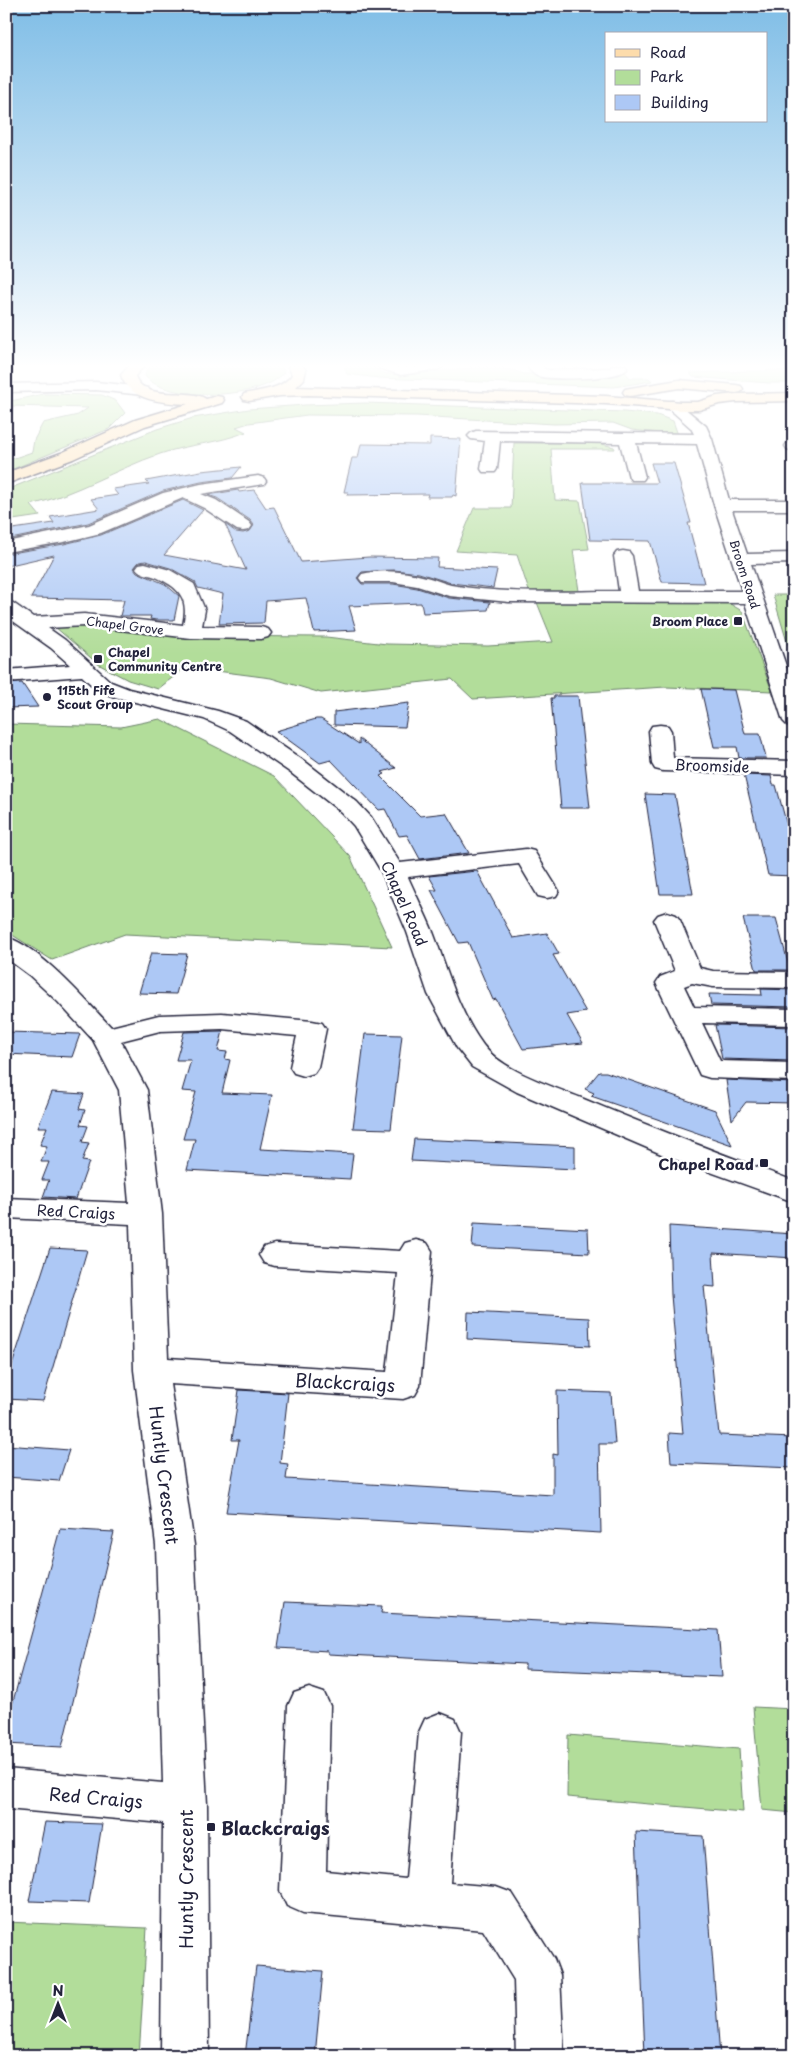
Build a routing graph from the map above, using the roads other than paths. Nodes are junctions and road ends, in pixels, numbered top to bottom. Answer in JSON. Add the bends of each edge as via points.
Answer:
{"nodes":[{"id":1,"x":52,"y":461,"type":"edge"},
{"id":2,"x":491,"y":461,"type":"edge"},
{"id":3,"x":633,"y":461,"type":"edge"},
{"id":4,"x":709,"y":461,"type":"edge"},
{"id":5,"x":490,"y":469,"type":"dead end"},
{"id":6,"x":637,"y":477,"type":"dead end"},
{"id":7,"x":6,"y":479,"type":"edge"},
{"id":8,"x":258,"y":481,"type":"dead end"},
{"id":9,"x":185,"y":493,"type":"junction"},
{"id":10,"x":794,"y":505,"type":"edge"},
{"id":11,"x":722,"y":506,"type":"junction"},
{"id":12,"x":243,"y":526,"type":"dead end"},
{"id":13,"x":6,"y":547,"type":"edge"},
{"id":14,"x":623,"y":556,"type":"dead end"},
{"id":15,"x":794,"y":558,"type":"edge"},
{"id":16,"x":740,"y":559,"type":"junction"},
{"id":17,"x":145,"y":568,"type":"dead end"},
{"id":18,"x":368,"y":578,"type":"dead end"},
{"id":19,"x":629,"y":596,"type":"junction"},
{"id":20,"x":753,"y":597,"type":"junction"},
{"id":21,"x":6,"y":607,"type":"edge"},
{"id":22,"x":29,"y":623,"type":"junction"},
{"id":23,"x":191,"y":632,"type":"junction"},
{"id":24,"x":261,"y":633,"type":"dead end"},
{"id":25,"x":87,"y":670,"type":"junction"},
{"id":26,"x":6,"y":676,"type":"edge"},
{"id":27,"x":794,"y":721,"type":"edge"},
{"id":28,"x":660,"y":731,"type":"dead end"},
{"id":29,"x":794,"y":768,"type":"edge"},
{"id":30,"x":394,"y":871,"type":"junction"},
{"id":31,"x":547,"y":891,"type":"dead end"},
{"id":32,"x":668,"y":920,"type":"dead end"},
{"id":33,"x":6,"y":945,"type":"edge"},
{"id":34,"x":689,"y":974,"type":"junction"},
{"id":35,"x":794,"y":980,"type":"edge"},
{"id":36,"x":684,"y":1015,"type":"junction"},
{"id":37,"x":794,"y":1018,"type":"edge"},
{"id":38,"x":105,"y":1038,"type":"junction"},
{"id":39,"x":304,"y":1067,"type":"dead end"},
{"id":40,"x":794,"y":1072,"type":"edge"},
{"id":41,"x":794,"y":1192,"type":"edge"},
{"id":42,"x":6,"y":1208,"type":"edge"},
{"id":43,"x":146,"y":1214,"type":"junction"},
{"id":44,"x":275,"y":1255,"type":"dead end"},
{"id":45,"x":152,"y":1370,"type":"junction"},
{"id":46,"x":309,"y":1706,"type":"dead end"},
{"id":47,"x":440,"y":1732,"type":"dead end"},
{"id":48,"x":6,"y":1789,"type":"edge"},
{"id":49,"x":185,"y":1805,"type":"junction"},
{"id":50,"x":426,"y":1902,"type":"junction"},
{"id":51,"x":185,"y":2056,"type":"edge"},
{"id":52,"x":540,"y":2056,"type":"edge"}],
"edges":[{"from":1,"to":7,"type":"main road"},
{"from":2,"to":5,"type":"street"},
{"from":3,"to":6,"type":"street"},
{"from":4,"to":11,"type":"street","name":"Broom Road"},
{"from":8,"to":9,"type":"street"},
{"from":9,"to":12,"type":"street","via":[[210,504]]},
{"from":9,"to":13,"type":"street","via":[[95,529]]},
{"from":10,"to":11,"type":"street"},
{"from":11,"to":16,"type":"street","name":"Broom Road"},
{"from":14,"to":19,"type":"street"},
{"from":15,"to":16,"type":"street"},
{"from":16,"to":20,"type":"street","name":"Broom Road"},
{"from":17,"to":23,"type":"street","via":[[164,574],[187,588],[196,610]]},
{"from":18,"to":19,"type":"street","via":[[393,577],[449,590],[509,596]]},
{"from":19,"to":20,"type":"street"},
{"from":20,"to":27,"type":"street","name":"Broom Road"},
{"from":21,"to":22,"type":"street","name":"Chapel Road"},
{"from":22,"to":23,"type":"street","name":"Chapel Grove","via":[[84,620]]},
{"from":22,"to":25,"type":"street","name":"Chapel Road"},
{"from":23,"to":24,"type":"street","name":"Chapel Grove"},
{"from":25,"to":26,"type":"street"},
{"from":25,"to":30,"type":"street","name":"Chapel Road","via":[[104,686],[122,693],[211,715],[238,726],[349,807],[363,822]]},
{"from":28,"to":29,"type":"street","name":"Broomside","via":[[663,764]]},
{"from":30,"to":31,"type":"street","via":[[526,856]]},
{"from":30,"to":41,"type":"street","name":"Chapel Road","via":[[420,932],[441,994],[471,1048],[482,1061],[527,1086],[677,1149]]},
{"from":32,"to":34,"type":"street"},
{"from":33,"to":38,"type":"street","name":"Huntly Crescent","via":[[67,996]]},
{"from":34,"to":35,"type":"street","via":[[713,979]]},
{"from":34,"to":36,"type":"street","via":[[669,983]]},
{"from":36,"to":37,"type":"street"},
{"from":36,"to":40,"type":"street","via":[[710,1069]]},
{"from":38,"to":39,"type":"street","via":[[159,1023],[222,1021],[312,1029]]},
{"from":38,"to":43,"type":"street","name":"Huntly Crescent","via":[[133,1090]]},
{"from":42,"to":43,"type":"street","name":"Red Craigs"},
{"from":43,"to":45,"type":"street","name":"Huntly Crescent"},
{"from":44,"to":45,"type":"street","name":"Blackcraigs","via":[[415,1257],[403,1386]]},
{"from":45,"to":49,"type":"street","name":"Huntly Crescent","via":[[175,1545]]},
{"from":46,"to":50,"type":"street","via":[[303,1891]]},
{"from":47,"to":50,"type":"street"},
{"from":48,"to":49,"type":"street","name":"Red Craigs"},
{"from":49,"to":51,"type":"street","name":"Huntly Crescent"},
{"from":50,"to":52,"type":"street","via":[[496,1909],[538,1975]]}]}
